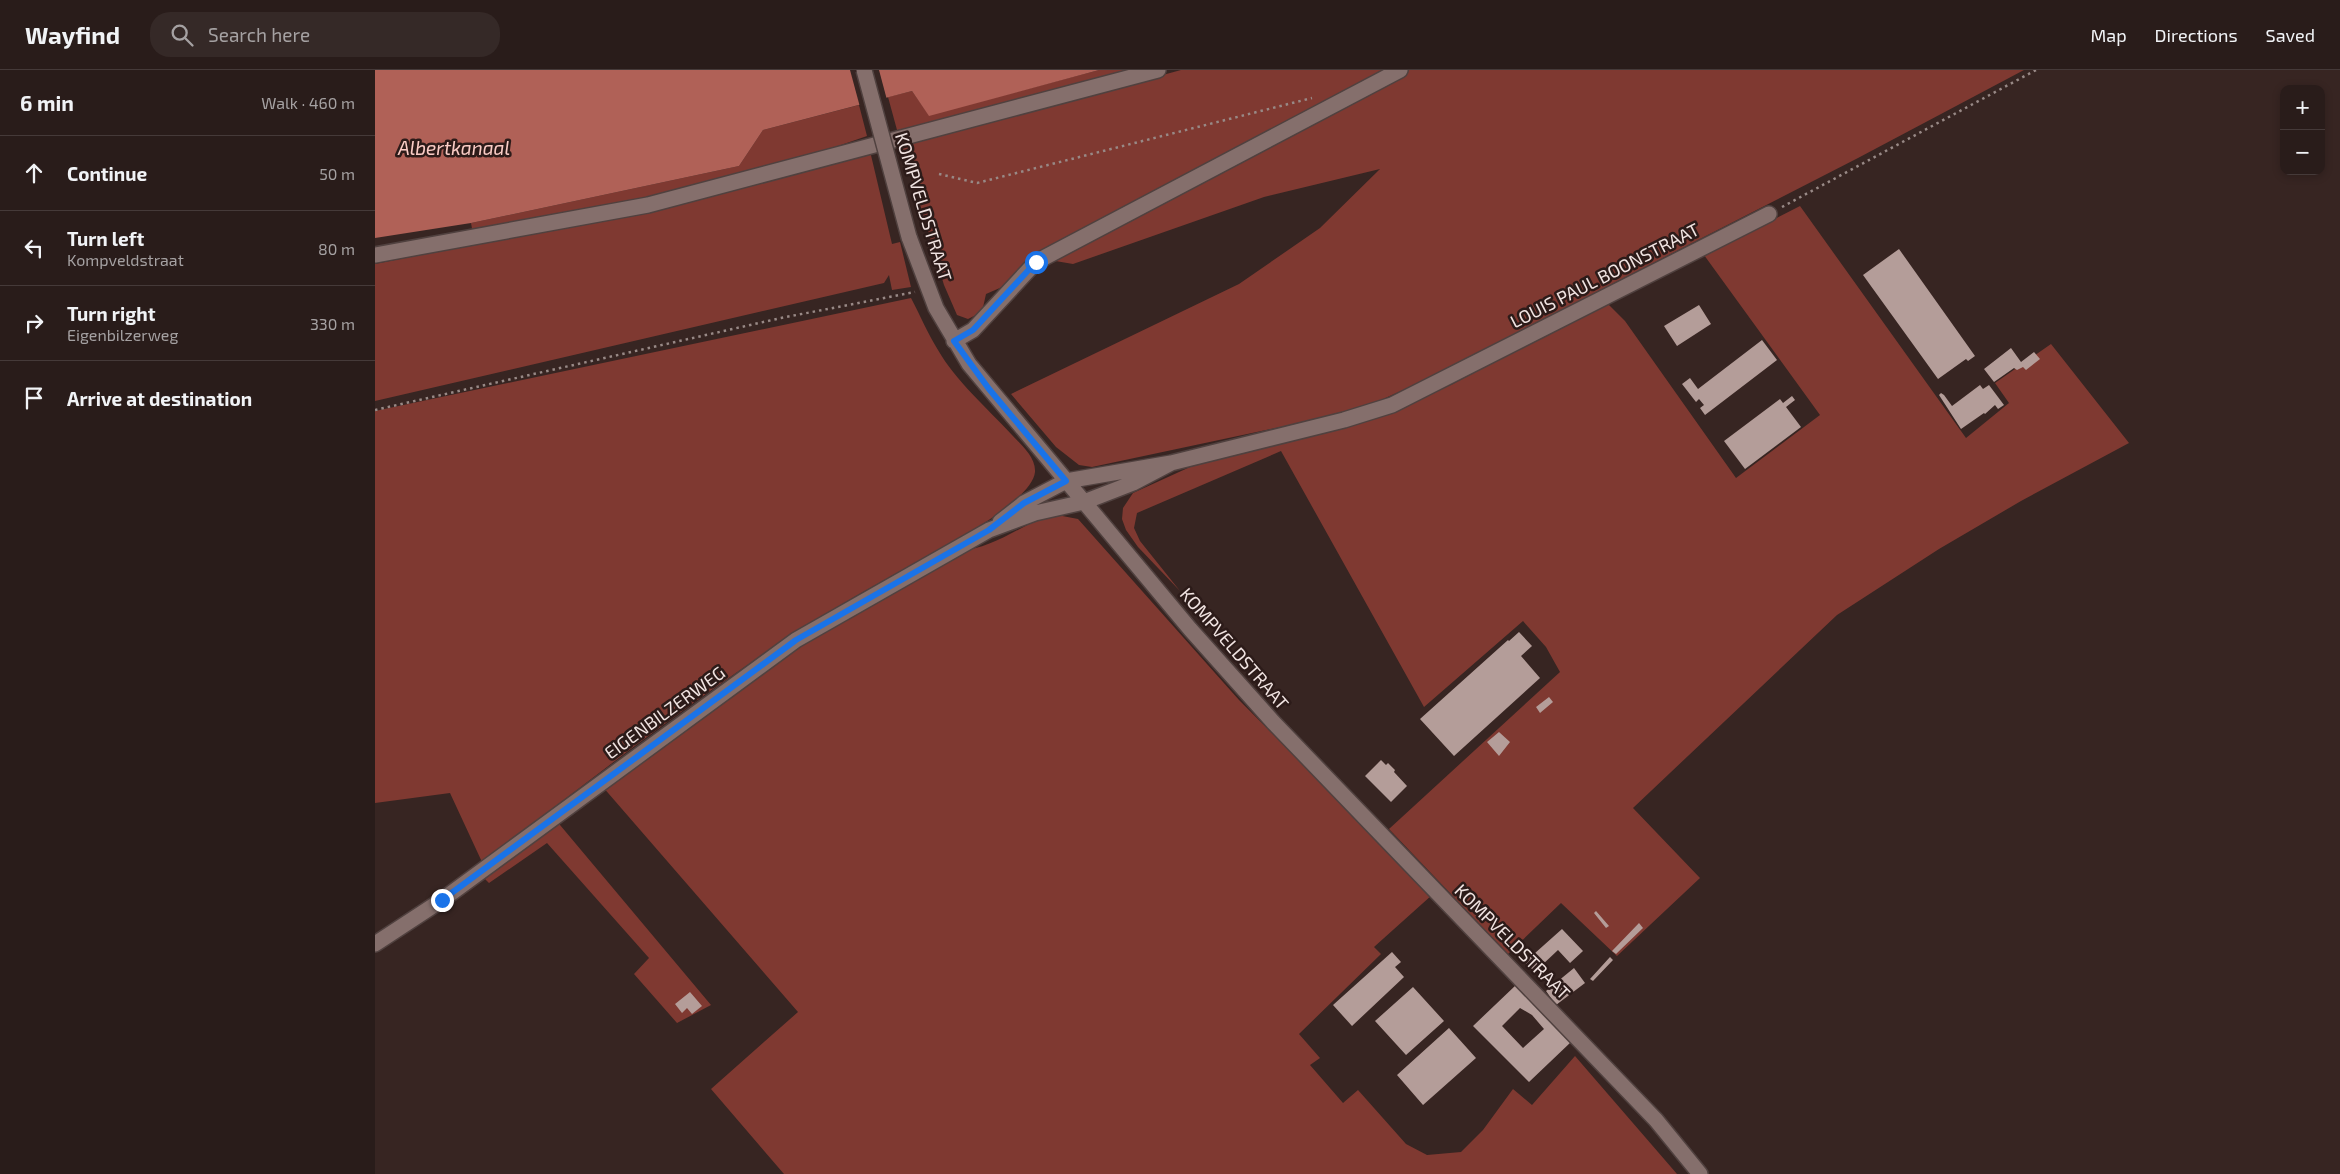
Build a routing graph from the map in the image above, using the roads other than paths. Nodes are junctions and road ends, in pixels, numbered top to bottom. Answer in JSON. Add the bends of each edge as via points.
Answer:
{"nodes":[{"id":1,"x":864,"y":70,"type":"edge"},
{"id":2,"x":1158,"y":70,"type":"edge"},
{"id":3,"x":1400,"y":70,"type":"edge"},
{"id":4,"x":1769,"y":214,"type":"road end"},
{"id":5,"x":375,"y":255,"type":"edge"},
{"id":6,"x":954,"y":341,"type":"junction"},
{"id":7,"x":1171,"y":463,"type":"junction"},
{"id":8,"x":1066,"y":481,"type":"junction"},
{"id":9,"x":1084,"y":502,"type":"junction"},
{"id":10,"x":989,"y":530,"type":"junction"},
{"id":11,"x":375,"y":944,"type":"edge"},
{"id":12,"x":1701,"y":1174,"type":"edge"}],
"edges":[{"from":1,"to":6,"type":"street","name":"KOMPVELDSTRAAT","bridge":true,"via":[[909,236],[928,288]]},
{"from":2,"to":5,"type":"street","via":[[648,205]]},
{"from":3,"to":6,"type":"street","via":[[1036,262],[973,330]]},
{"from":4,"to":7,"type":"street","name":"LOUIS PAUL BOONSTRAAT","via":[[1393,405]]},
{"from":6,"to":8,"type":"street","name":"KOMPVELDSTRAAT","via":[[984,383]]},
{"from":7,"to":8,"type":"street","name":"LOUIS PAUL BOONSTRAAT"},
{"from":7,"to":9,"type":"street","name":"LOUIS PAUL BOONSTRAAT","via":[[1133,483]]},
{"from":8,"to":9,"type":"street","name":"KOMPVELDSTRAAT"},
{"from":8,"to":10,"type":"street","name":"EIGENBILZERWEG","via":[[1024,503]]},
{"from":9,"to":10,"type":"street","name":"EIGENBILZERWEG","via":[[1035,513]]},
{"from":9,"to":12,"type":"street","name":"KOMPVELDSTRAAT","via":[[1273,722],[1557,1014],[1656,1120]]},
{"from":10,"to":11,"type":"street","name":"EIGENBILZERWEG","via":[[796,640],[442,900]]}]}
